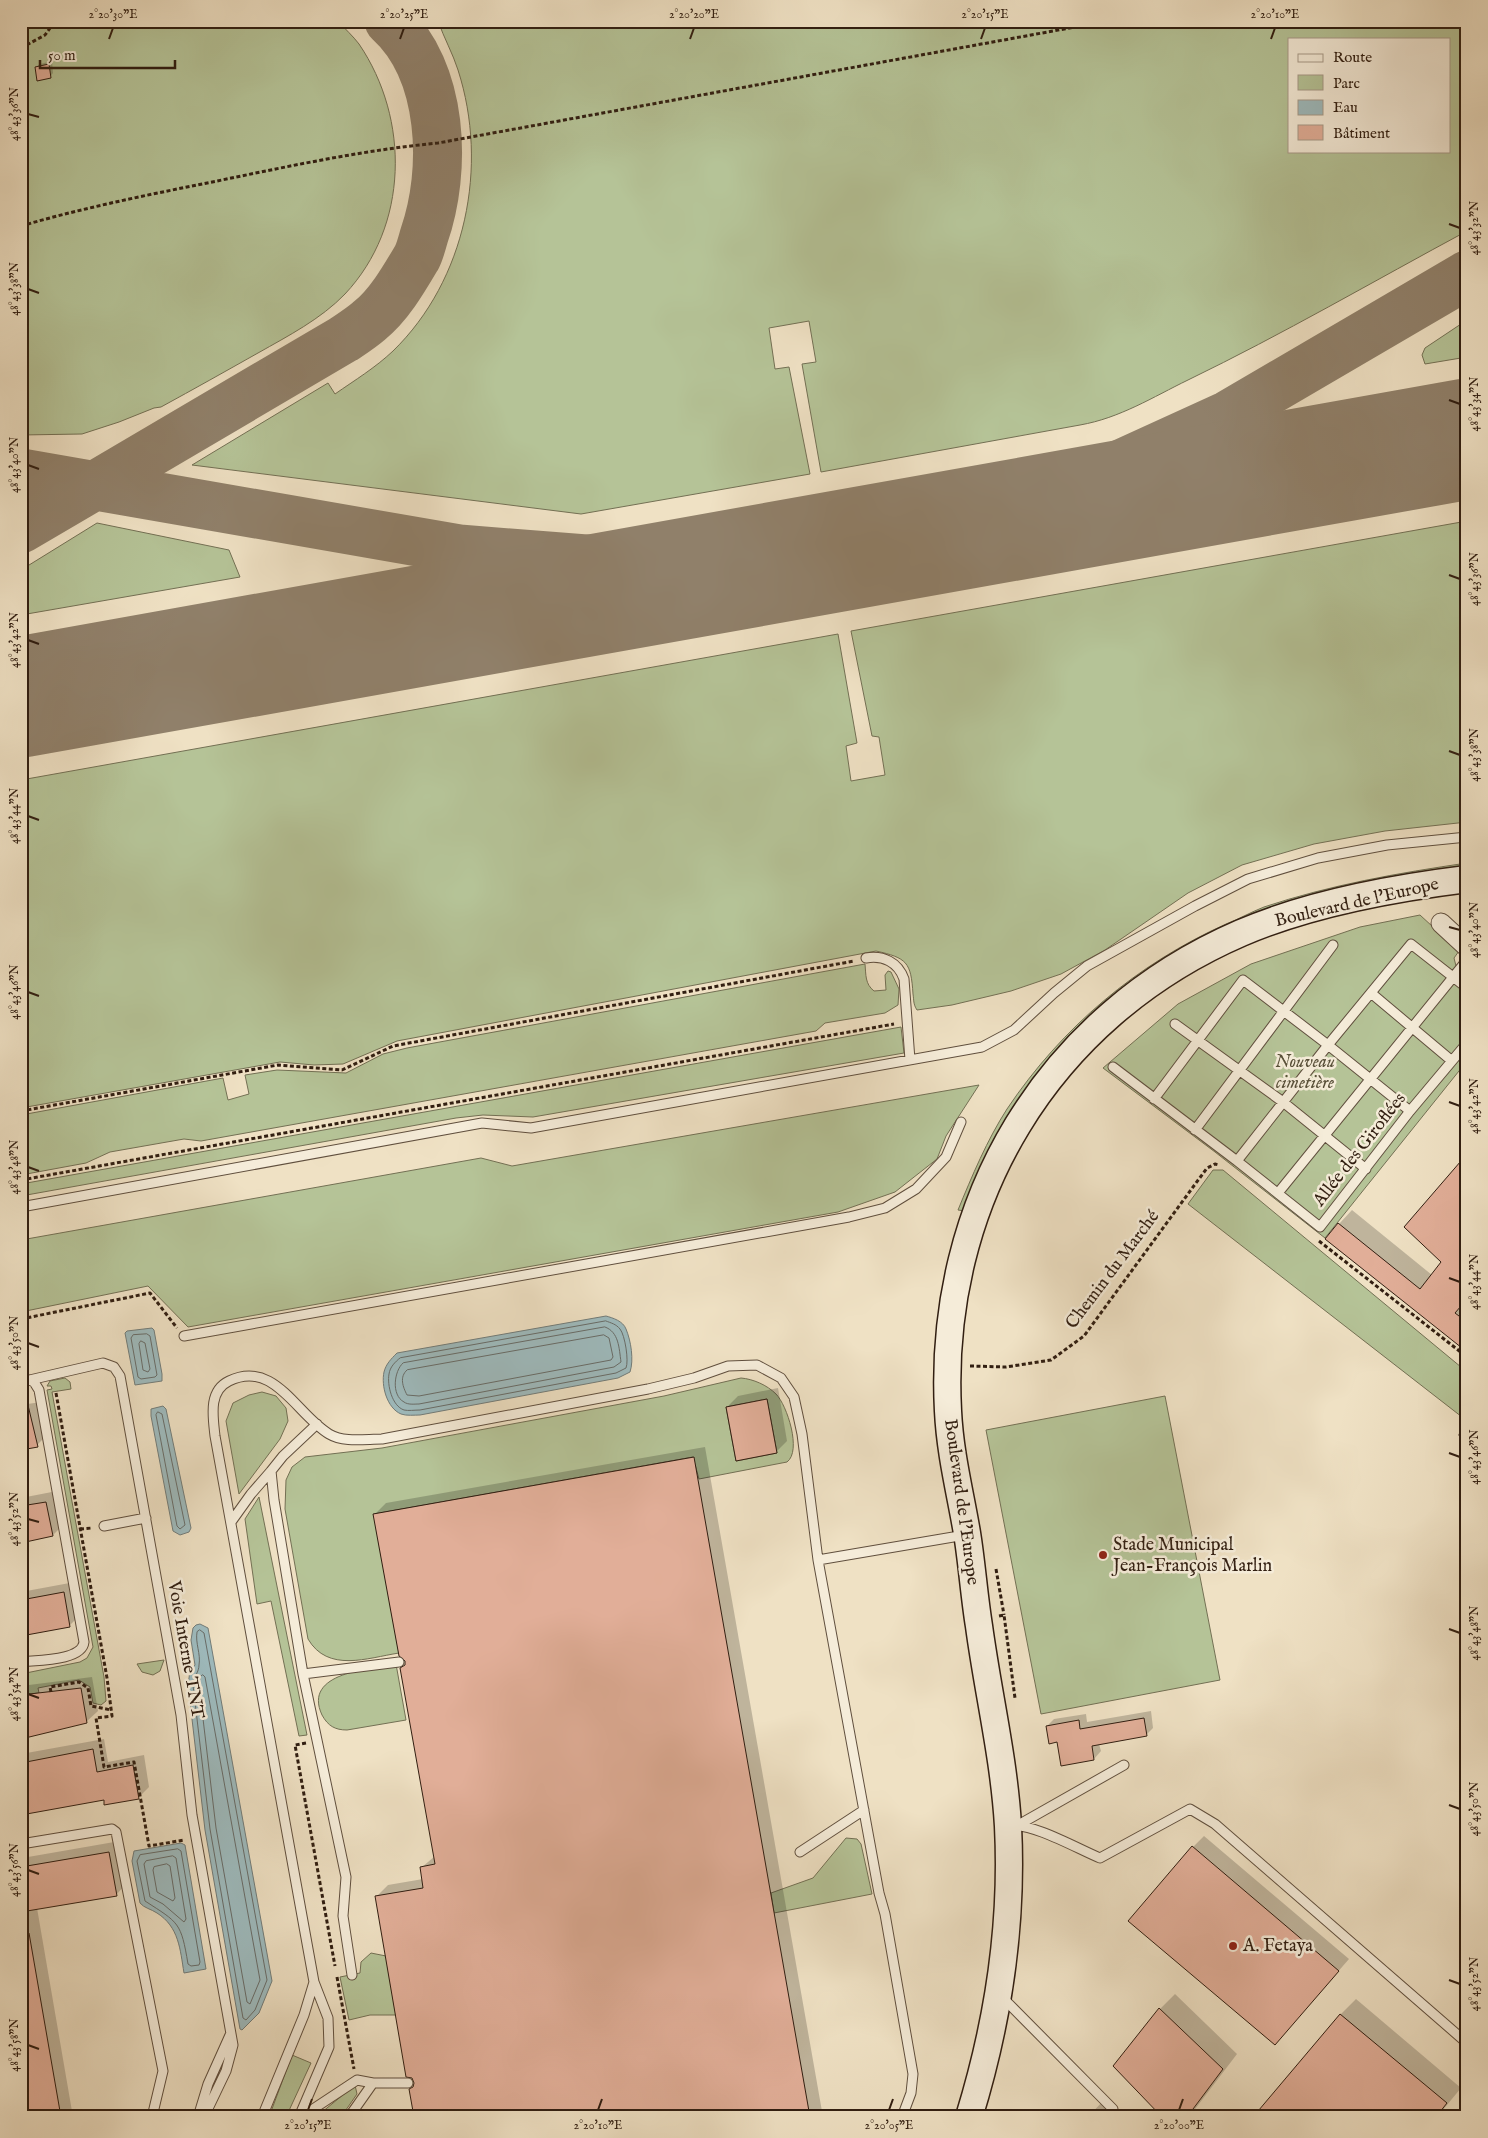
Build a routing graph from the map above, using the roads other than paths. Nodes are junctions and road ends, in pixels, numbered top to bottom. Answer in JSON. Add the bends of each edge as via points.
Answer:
{"nodes":[{"id":1,"x":1467,"y":837,"type":"edge"},
{"id":2,"x":1467,"y":879,"type":"edge"},
{"id":3,"x":1441,"y":923,"type":"dead end"},
{"id":4,"x":1333,"y":945,"type":"dead end"},
{"id":5,"x":1467,"y":946,"type":"edge"},
{"id":6,"x":866,"y":958,"type":"road end"},
{"id":7,"x":1467,"y":960,"type":"edge"},
{"id":8,"x":1453,"y":976,"type":"junction"},
{"id":9,"x":1467,"y":988,"type":"edge"},
{"id":10,"x":1372,"y":993,"type":"junction"},
{"id":11,"x":1284,"y":1011,"type":"junction"},
{"id":12,"x":1175,"y":1024,"type":"dead end"},
{"id":13,"x":1412,"y":1027,"type":"junction"},
{"id":14,"x":1198,"y":1040,"type":"junction"},
{"id":15,"x":1467,"y":1043,"type":"edge"},
{"id":16,"x":1328,"y":1044,"type":"junction"},
{"id":17,"x":910,"y":1060,"type":"junction"},
{"id":18,"x":1452,"y":1061,"type":"junction"},
{"id":19,"x":1112,"y":1068,"type":"dead end"},
{"id":20,"x":1240,"y":1070,"type":"junction"},
{"id":21,"x":1370,"y":1079,"type":"junction"},
{"id":22,"x":1154,"y":1099,"type":"junction"},
{"id":23,"x":1283,"y":1102,"type":"junction"},
{"id":24,"x":1410,"y":1111,"type":"junction"},
{"id":25,"x":961,"y":1122,"type":"dead end"},
{"id":26,"x":1196,"y":1130,"type":"junction"},
{"id":27,"x":1325,"y":1135,"type":"junction"},
{"id":28,"x":1238,"y":1161,"type":"junction"},
{"id":29,"x":1366,"y":1169,"type":"junction"},
{"id":30,"x":1278,"y":1193,"type":"junction"},
{"id":31,"x":21,"y":1207,"type":"edge"},
{"id":32,"x":184,"y":1336,"type":"road end"},
{"id":33,"x":25,"y":1381,"type":"edge"},
{"id":34,"x":317,"y":1424,"type":"junction"},
{"id":35,"x":272,"y":1471,"type":"junction"},
{"id":36,"x":146,"y":1518,"type":"junction"},
{"id":37,"x":231,"y":1522,"type":"junction"},
{"id":38,"x":104,"y":1526,"type":"dead end"},
{"id":39,"x":968,"y":1534,"type":"junction"},
{"id":40,"x":818,"y":1560,"type":"junction"},
{"id":41,"x":21,"y":1662,"type":"edge"},
{"id":42,"x":399,"y":1662,"type":"dead end"},
{"id":43,"x":303,"y":1674,"type":"junction"},
{"id":44,"x":1124,"y":1765,"type":"dead end"},
{"id":45,"x":864,"y":1810,"type":"junction"},
{"id":46,"x":1014,"y":1825,"type":"junction"},
{"id":47,"x":21,"y":1844,"type":"edge"},
{"id":48,"x":800,"y":1852,"type":"dead end"},
{"id":49,"x":352,"y":1975,"type":"dead end"},
{"id":50,"x":314,"y":1982,"type":"junction"},
{"id":51,"x":998,"y":1993,"type":"junction"},
{"id":52,"x":230,"y":2035,"type":"junction"},
{"id":53,"x":1467,"y":2043,"type":"edge"},
{"id":54,"x":373,"y":2083,"type":"junction"},
{"id":55,"x":408,"y":2083,"type":"dead end"},
{"id":56,"x":1113,"y":2109,"type":"dead end"},
{"id":57,"x":152,"y":2117,"type":"edge"},
{"id":58,"x":198,"y":2117,"type":"edge"},
{"id":59,"x":204,"y":2117,"type":"edge"},
{"id":60,"x":262,"y":2117,"type":"edge"},
{"id":61,"x":300,"y":2117,"type":"edge"},
{"id":62,"x":349,"y":2117,"type":"edge"},
{"id":63,"x":902,"y":2117,"type":"edge"},
{"id":64,"x":969,"y":2117,"type":"edge"}],
"edges":[{"from":1,"to":17,"type":"lane","via":[[1387,845],[1326,857],[1248,879],[1087,966],[1014,1030],[982,1047]]},
{"from":2,"to":39,"type":"main road","name":"Boulevard de l'Europe","via":[[1407,888],[1309,910],[1241,933],[1152,982],[1107,1018],[1060,1065],[1010,1137],[986,1184],[961,1256],[949,1326],[948,1412],[952,1460]]},
{"from":3,"to":5,"type":"street"},
{"from":4,"to":11,"type":"lane"},
{"from":6,"to":17,"type":"lane","via":[[880,957],[901,970]]},
{"from":7,"to":8,"type":"lane"},
{"from":8,"to":9,"type":"lane"},
{"from":8,"to":10,"type":"lane","via":[[1411,944]]},
{"from":8,"to":13,"type":"lane"},
{"from":10,"to":13,"type":"lane"},
{"from":10,"to":16,"type":"lane"},
{"from":11,"to":14,"type":"lane","via":[[1243,980]]},
{"from":11,"to":16,"type":"lane"},
{"from":11,"to":20,"type":"lane"},
{"from":12,"to":14,"type":"lane"},
{"from":13,"to":18,"type":"lane"},
{"from":13,"to":21,"type":"lane"},
{"from":14,"to":20,"type":"lane"},
{"from":14,"to":22,"type":"lane"},
{"from":15,"to":18,"type":"lane","name":"Allée des Giroflées"},
{"from":16,"to":21,"type":"lane"},
{"from":16,"to":23,"type":"lane"},
{"from":17,"to":31,"type":"lane","via":[[530,1128],[482,1123]]},
{"from":18,"to":24,"type":"lane","name":"Allée des Giroflées"},
{"from":19,"to":22,"type":"lane","name":"Allée des Giroflées"},
{"from":20,"to":23,"type":"lane"},
{"from":20,"to":26,"type":"lane"},
{"from":21,"to":24,"type":"lane"},
{"from":21,"to":27,"type":"lane"},
{"from":22,"to":26,"type":"lane","name":"Allée des Giroflées"},
{"from":23,"to":27,"type":"lane"},
{"from":23,"to":28,"type":"lane"},
{"from":24,"to":29,"type":"lane","name":"Allée des Giroflées"},
{"from":25,"to":32,"type":"lane","via":[[946,1158],[916,1189],[885,1208],[850,1217]]},
{"from":26,"to":28,"type":"lane","name":"Allée des Giroflées"},
{"from":27,"to":29,"type":"lane"},
{"from":27,"to":30,"type":"lane"},
{"from":28,"to":30,"type":"lane","name":"Allée des Giroflées"},
{"from":29,"to":30,"type":"lane","name":"Allée des Giroflées","via":[[1320,1227]]},
{"from":33,"to":36,"type":"lane","name":"Voie Interne TNT","via":[[103,1363],[118,1372]]},
{"from":33,"to":41,"type":"lane","via":[[34,1382],[39,1390],[84,1642],[82,1650],[74,1656]]},
{"from":34,"to":35,"type":"lane"},
{"from":34,"to":37,"type":"lane","via":[[268,1379],[253,1375],[237,1377],[224,1383],[216,1392],[213,1418]]},
{"from":34,"to":40,"type":"lane","via":[[330,1435],[345,1440],[382,1439],[648,1389],[728,1366],[757,1365],[781,1378],[794,1397],[802,1434]]},
{"from":35,"to":37,"type":"lane"},
{"from":35,"to":43,"type":"lane"},
{"from":36,"to":38,"type":"lane"},
{"from":36,"to":52,"type":"lane","name":"Voie Interne TNT","via":[[181,1715],[196,1838]]},
{"from":37,"to":50,"type":"lane"},
{"from":39,"to":40,"type":"lane"},
{"from":39,"to":46,"type":"main road","name":"Boulevard de l'Europe","via":[[979,1629]]},
{"from":40,"to":45,"type":"lane"},
{"from":42,"to":43,"type":"lane"},
{"from":43,"to":49,"type":"lane","via":[[346,1877],[344,1916]]},
{"from":44,"to":46,"type":"lane"},
{"from":45,"to":48,"type":"lane"},
{"from":45,"to":63,"type":"lane","via":[[913,2074],[911,2093]]},
{"from":46,"to":51,"type":"main road","name":"Boulevard de l'Europe"},
{"from":46,"to":53,"type":"lane","via":[[1100,1858],[1190,1809],[1215,1824]]},
{"from":47,"to":57,"type":"lane","via":[[112,1829],[116,1832],[163,2071]]},
{"from":50,"to":60,"type":"lane","via":[[304,2015]]},
{"from":50,"to":61,"type":"lane","via":[[328,2018],[329,2047]]},
{"from":51,"to":56,"type":"lane"},
{"from":51,"to":64,"type":"main road","name":"Boulevard de l'Europe","via":[[984,2070]]},
{"from":52,"to":58,"type":"lane","via":[[208,2084]]},
{"from":52,"to":59,"type":"lane","name":"Voie Interne TNT","via":[[233,2045],[231,2056]]},
{"from":54,"to":55,"type":"lane"},
{"from":54,"to":61,"type":"lane","via":[[356,2080]]},
{"from":54,"to":62,"type":"lane"}]}
